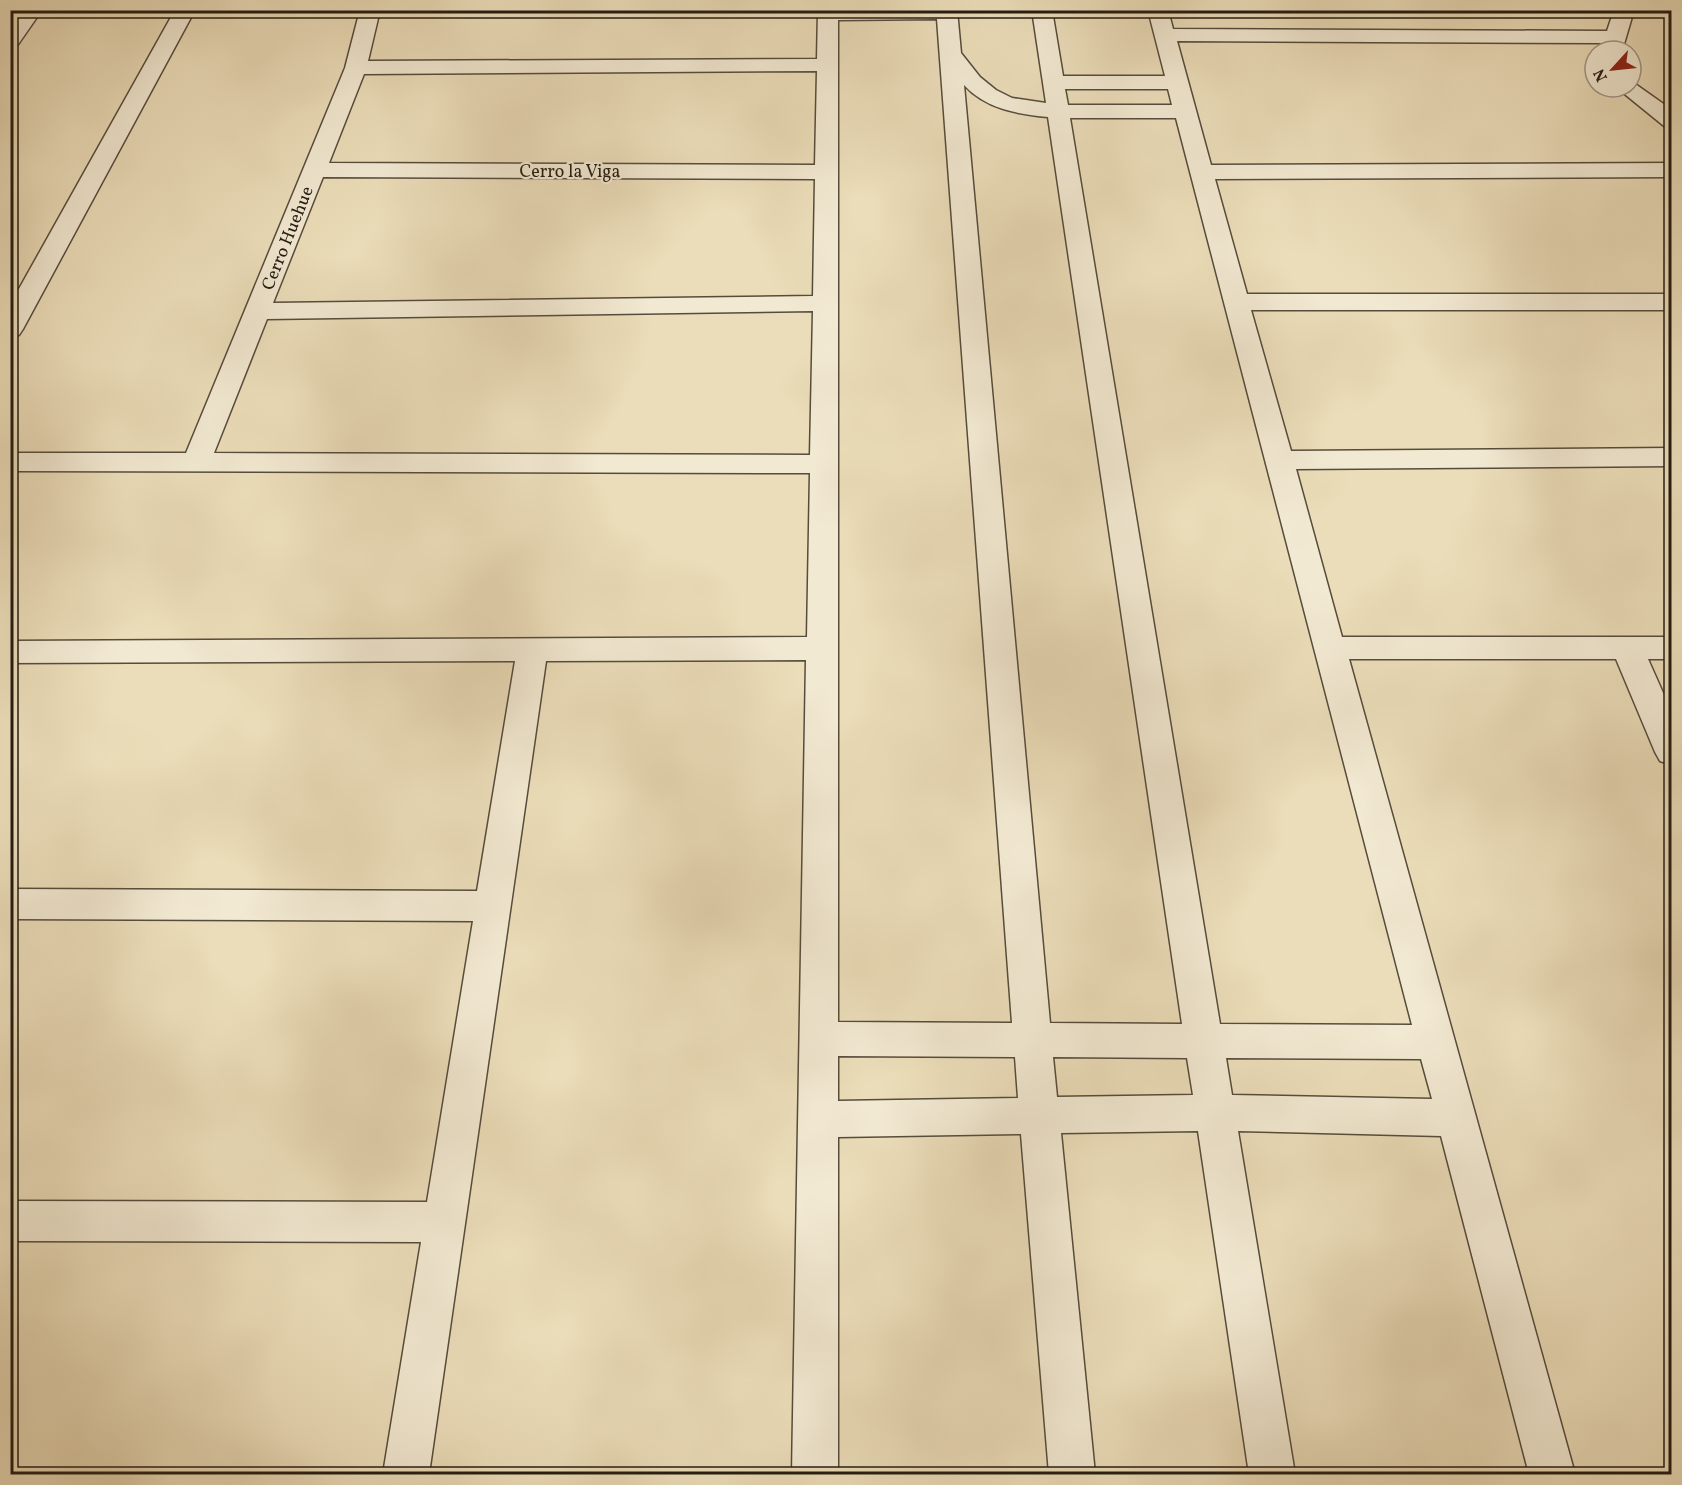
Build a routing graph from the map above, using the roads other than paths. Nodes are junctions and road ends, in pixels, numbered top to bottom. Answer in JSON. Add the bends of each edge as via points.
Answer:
{"nodes":[{"id":1,"x":32,"y":10,"type":"edge"},
{"id":2,"x":185,"y":10,"type":"edge"},
{"id":3,"x":370,"y":10,"type":"edge"},
{"id":4,"x":1042,"y":10,"type":"edge"},
{"id":5,"x":1624,"y":10,"type":"edge"},
{"id":6,"x":828,"y":12,"type":"edge"},
{"id":7,"x":947,"y":12,"type":"edge"},
{"id":8,"x":1161,"y":23,"type":"edge"},
{"id":9,"x":1615,"y":39,"type":"edge"},
{"id":10,"x":10,"y":42,"type":"edge"},
{"id":11,"x":1583,"y":43,"type":"edge"},
{"id":12,"x":951,"y":54,"type":"junction"},
{"id":13,"x":828,"y":65,"type":"junction"},
{"id":14,"x":356,"y":68,"type":"junction"},
{"id":15,"x":1056,"y":96,"type":"junction"},
{"id":16,"x":1181,"y":97,"type":"junction"},
{"id":17,"x":1643,"y":99,"type":"edge"},
{"id":18,"x":1671,"y":121,"type":"edge"},
{"id":19,"x":314,"y":170,"type":"junction"},
{"id":20,"x":1671,"y":170,"type":"edge"},
{"id":21,"x":827,"y":172,"type":"junction"},
{"id":22,"x":1201,"y":172,"type":"junction"},
{"id":23,"x":1671,"y":302,"type":"edge"},
{"id":24,"x":825,"y":303,"type":"junction"},
{"id":25,"x":1237,"y":303,"type":"junction"},
{"id":26,"x":257,"y":310,"type":"junction"},
{"id":27,"x":10,"y":329,"type":"edge"},
{"id":28,"x":1671,"y":457,"type":"edge"},
{"id":29,"x":1279,"y":460,"type":"junction"},
{"id":30,"x":10,"y":462,"type":"edge"},
{"id":31,"x":196,"y":462,"type":"junction"},
{"id":32,"x":824,"y":464,"type":"junction"},
{"id":33,"x":822,"y":648,"type":"junction"},
{"id":34,"x":1329,"y":648,"type":"junction"},
{"id":35,"x":1627,"y":648,"type":"junction"},
{"id":36,"x":1671,"y":648,"type":"edge"},
{"id":37,"x":532,"y":650,"type":"junction"},
{"id":38,"x":10,"y":652,"type":"edge"},
{"id":39,"x":1671,"y":752,"type":"edge"},
{"id":40,"x":10,"y":904,"type":"edge"},
{"id":41,"x":493,"y":906,"type":"junction"},
{"id":42,"x":819,"y":1039,"type":"junction"},
{"id":43,"x":1205,"y":1040,"type":"junction"},
{"id":44,"x":1035,"y":1042,"type":"junction"},
{"id":45,"x":1436,"y":1042,"type":"junction"},
{"id":46,"x":1216,"y":1113,"type":"junction"},
{"id":47,"x":1040,"y":1115,"type":"junction"},
{"id":48,"x":1456,"y":1118,"type":"junction"},
{"id":49,"x":818,"y":1119,"type":"junction"},
{"id":50,"x":10,"y":1221,"type":"edge"},
{"id":51,"x":444,"y":1222,"type":"junction"},
{"id":52,"x":406,"y":1474,"type":"edge"},
{"id":53,"x":815,"y":1474,"type":"edge"},
{"id":54,"x":1072,"y":1474,"type":"edge"},
{"id":55,"x":1272,"y":1474,"type":"edge"},
{"id":56,"x":1552,"y":1474,"type":"edge"}],
"edges":[{"from":1,"to":10,"type":"street"},
{"from":2,"to":27,"type":"street"},
{"from":3,"to":14,"type":"street","name":"Cerro Huehue"},
{"from":4,"to":15,"type":"street"},
{"from":5,"to":9,"type":"street"},
{"from":6,"to":7,"type":"street"},
{"from":6,"to":13,"type":"street"},
{"from":7,"to":12,"type":"street"},
{"from":8,"to":11,"type":"street"},
{"from":8,"to":16,"type":"street"},
{"from":12,"to":15,"type":"street","via":[[988,95],[1016,107]]},
{"from":12,"to":44,"type":"street"},
{"from":13,"to":14,"type":"street"},
{"from":13,"to":21,"type":"street"},
{"from":14,"to":19,"type":"street","name":"Cerro Huehue"},
{"from":15,"to":16,"type":"street"},
{"from":15,"to":16,"type":"street"},
{"from":15,"to":43,"type":"street"},
{"from":16,"to":22,"type":"street"},
{"from":17,"to":18,"type":"street"},
{"from":19,"to":21,"type":"street","name":"Cerro la Viga"},
{"from":19,"to":26,"type":"street","name":"Cerro Huehue"},
{"from":20,"to":22,"type":"street"},
{"from":21,"to":24,"type":"street"},
{"from":22,"to":25,"type":"street"},
{"from":23,"to":25,"type":"street"},
{"from":24,"to":26,"type":"street"},
{"from":24,"to":32,"type":"street"},
{"from":25,"to":29,"type":"street"},
{"from":26,"to":31,"type":"street","name":"Cerro Huehue"},
{"from":28,"to":29,"type":"street"},
{"from":29,"to":34,"type":"street"},
{"from":30,"to":31,"type":"street"},
{"from":31,"to":32,"type":"street"},
{"from":32,"to":33,"type":"street"},
{"from":33,"to":37,"type":"street"},
{"from":33,"to":42,"type":"street"},
{"from":34,"to":35,"type":"street"},
{"from":34,"to":45,"type":"street"},
{"from":35,"to":36,"type":"street"},
{"from":35,"to":39,"type":"street"},
{"from":37,"to":38,"type":"street"},
{"from":37,"to":41,"type":"street"},
{"from":40,"to":41,"type":"street"},
{"from":41,"to":51,"type":"street"},
{"from":42,"to":44,"type":"street"},
{"from":42,"to":49,"type":"street"},
{"from":43,"to":44,"type":"street"},
{"from":43,"to":45,"type":"street"},
{"from":43,"to":46,"type":"street"},
{"from":44,"to":47,"type":"street"},
{"from":45,"to":48,"type":"street"},
{"from":46,"to":47,"type":"street"},
{"from":46,"to":48,"type":"street"},
{"from":46,"to":55,"type":"street"},
{"from":47,"to":49,"type":"street"},
{"from":47,"to":54,"type":"street"},
{"from":48,"to":56,"type":"street"},
{"from":49,"to":53,"type":"street"},
{"from":50,"to":51,"type":"street"},
{"from":51,"to":52,"type":"street"}]}
